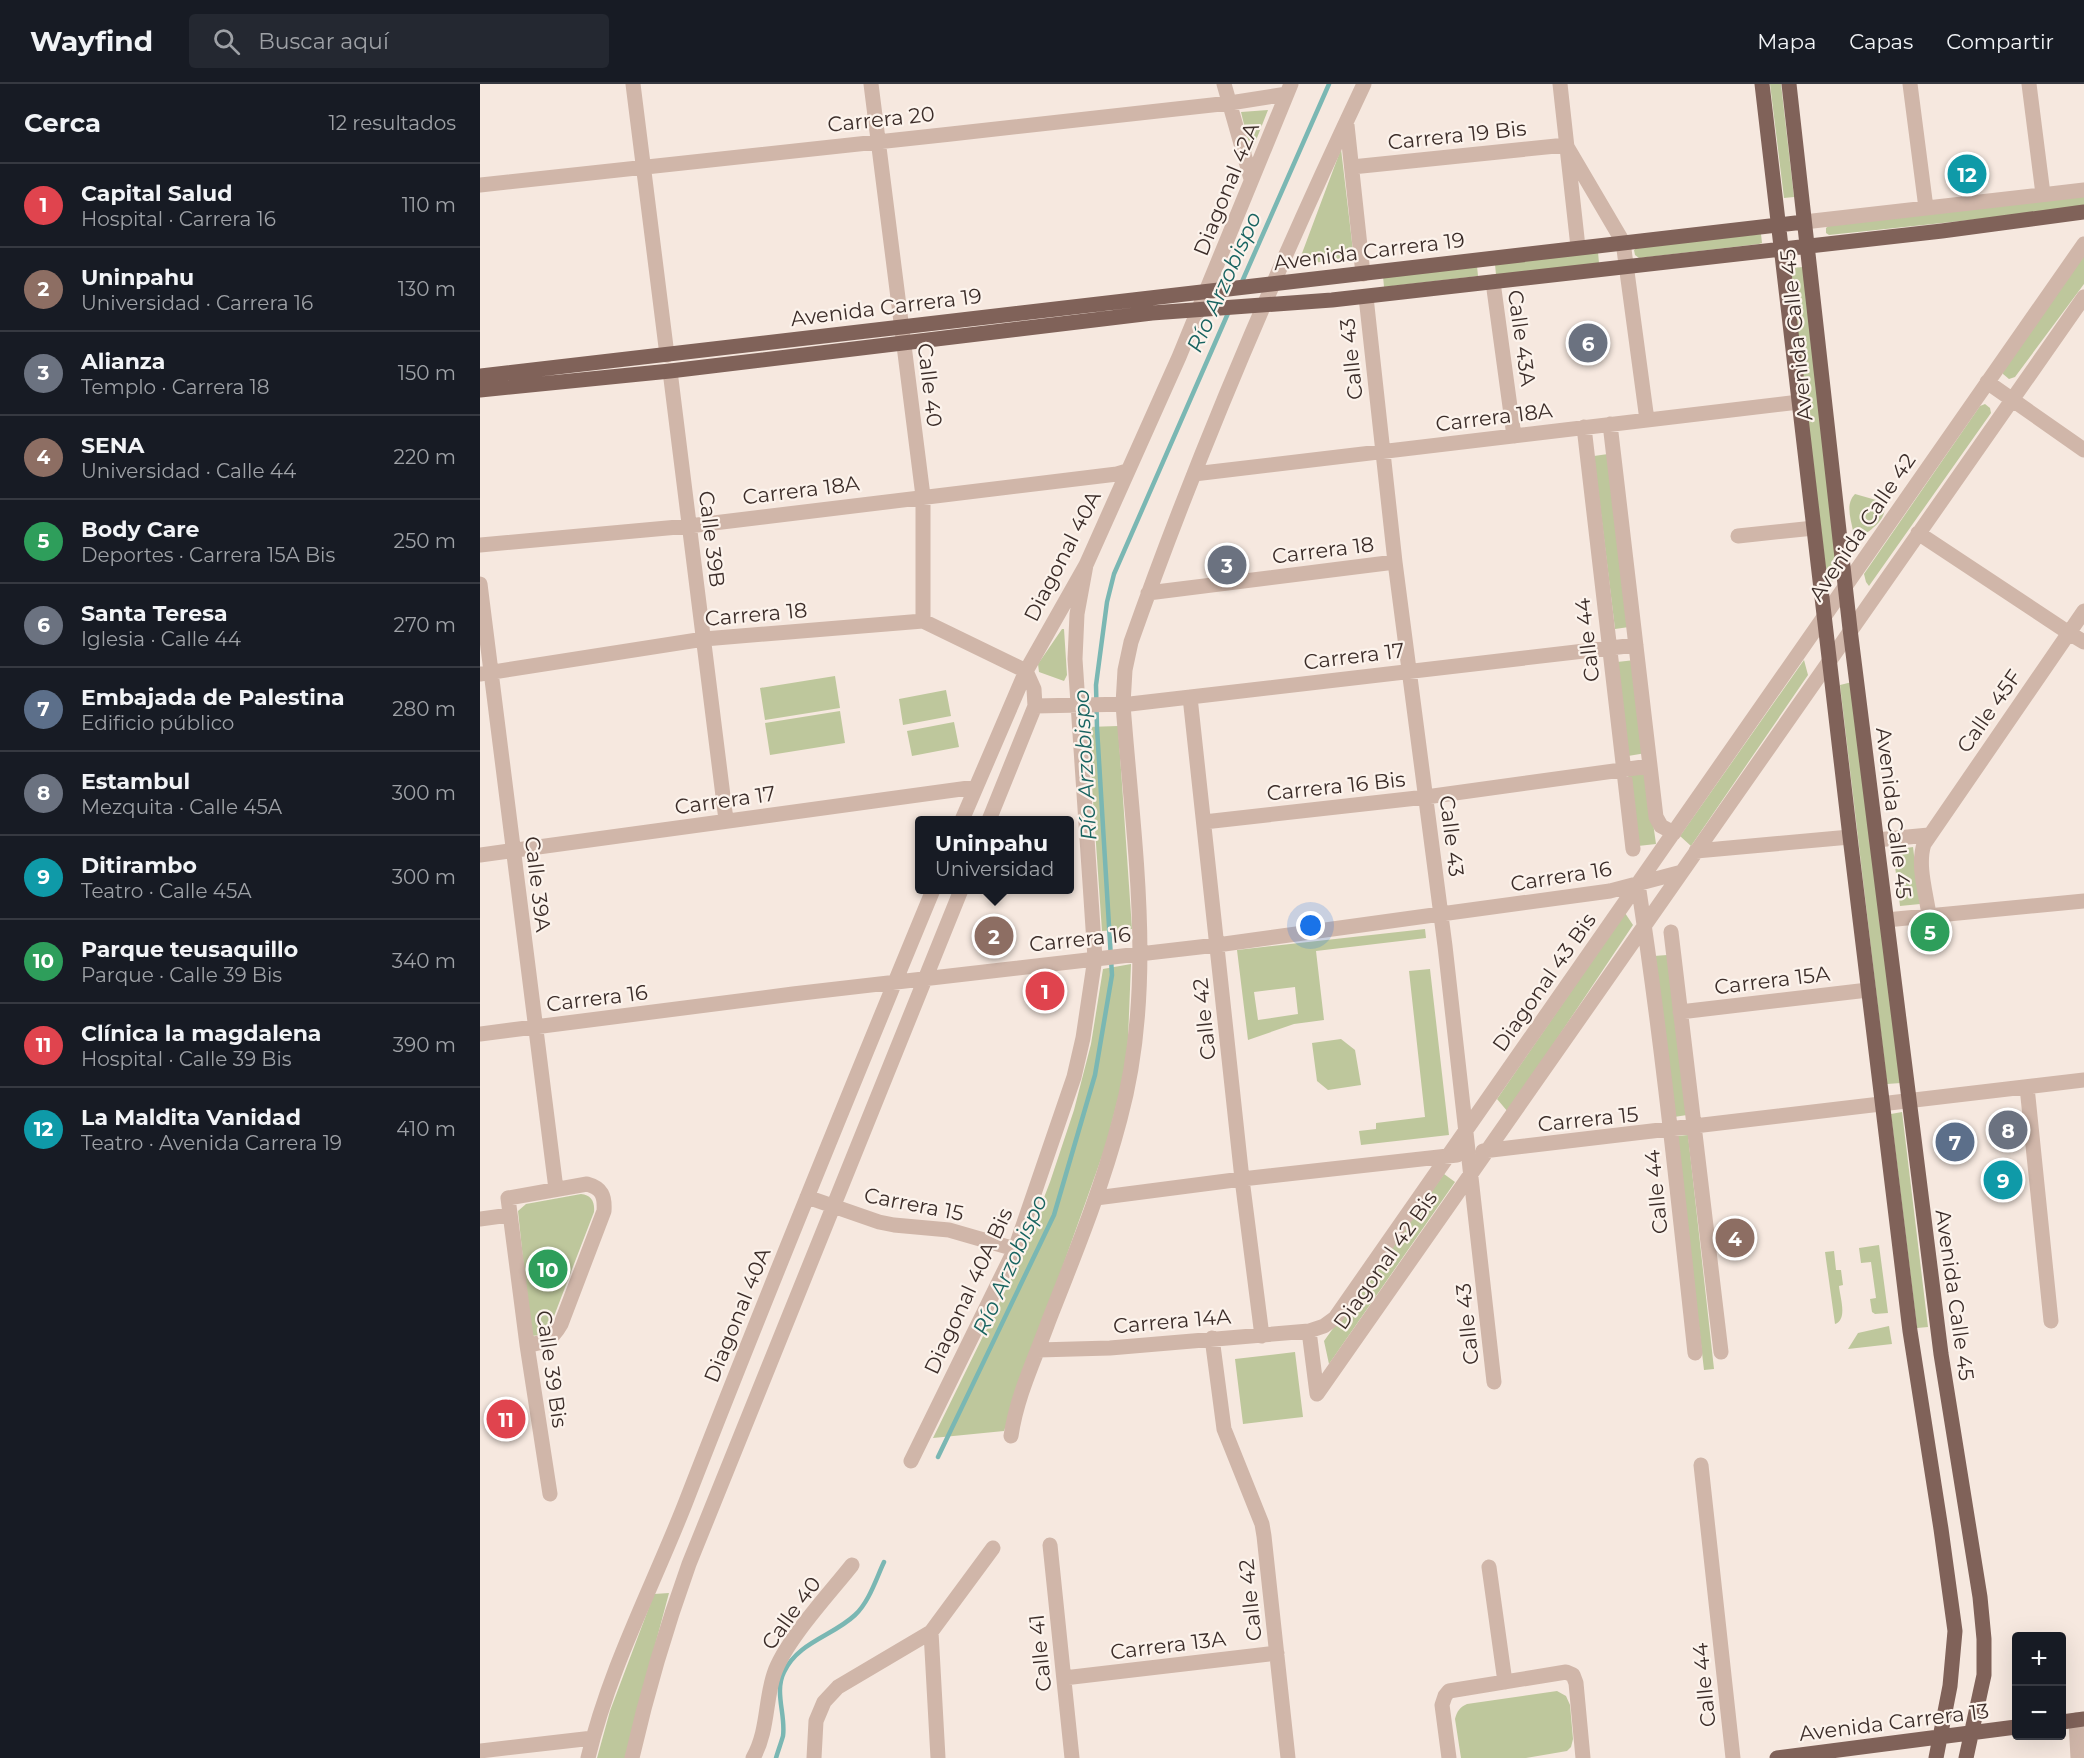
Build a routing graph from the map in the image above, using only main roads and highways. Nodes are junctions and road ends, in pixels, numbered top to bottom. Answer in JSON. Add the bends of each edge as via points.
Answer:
{"nodes":[{"id":1,"x":1762,"y":84,"type":"edge"},
{"id":2,"x":1789,"y":84,"type":"edge"},
{"id":3,"x":2084,"y":212,"type":"edge"},
{"id":4,"x":1804,"y":222,"type":"junction"},
{"id":5,"x":1779,"y":225,"type":"junction"},
{"id":6,"x":1807,"y":246,"type":"junction"},
{"id":7,"x":1781,"y":249,"type":"junction"},
{"id":8,"x":480,"y":376,"type":"edge"},
{"id":9,"x":480,"y":390,"type":"edge"},
{"id":10,"x":2012,"y":1727,"type":"edge"},
{"id":11,"x":1972,"y":1732,"type":"junction"},
{"id":12,"x":1939,"y":1736,"type":"junction"},
{"id":13,"x":1777,"y":1758,"type":"edge"},
{"id":14,"x":1936,"y":1758,"type":"edge"},
{"id":15,"x":1966,"y":1758,"type":"edge"}],
"edges":[{"from":1,"to":5,"type":"main road","name":"Avenida Calle 45"},
{"from":2,"to":4,"type":"main road","name":"Avenida Calle 45"},
{"from":3,"to":6,"type":"main road","name":"Avenida Carrera 19"},
{"from":4,"to":5,"type":"main road","name":"Avenida Carrera 19"},
{"from":4,"to":6,"type":"main road","name":"Avenida Calle 45"},
{"from":5,"to":7,"type":"main road","name":"Avenida Calle 45"},
{"from":5,"to":8,"type":"main road","name":"Avenida Carrera 19"},
{"from":6,"to":7,"type":"main road","name":"Avenida Carrera 19"},
{"from":6,"to":11,"type":"main road","name":"Avenida Calle 45","via":[[1850,629],[1941,1354],[1980,1597],[1984,1675]]},
{"from":7,"to":9,"type":"main road","name":"Avenida Carrera 19","via":[[1366,297],[1205,309]]},
{"from":7,"to":12,"type":"main road","name":"Avenida Calle 45","via":[[1910,1331],[1955,1631],[1950,1686]]},
{"from":10,"to":11,"type":"main road","name":"Avenida Carrera 13"},
{"from":11,"to":12,"type":"main road","name":"Avenida Carrera 13"},
{"from":11,"to":15,"type":"main road","name":"Avenida Calle 45"},
{"from":12,"to":13,"type":"main road","name":"Avenida Carrera 13"},
{"from":12,"to":14,"type":"main road","name":"Avenida Calle 45"}]}
